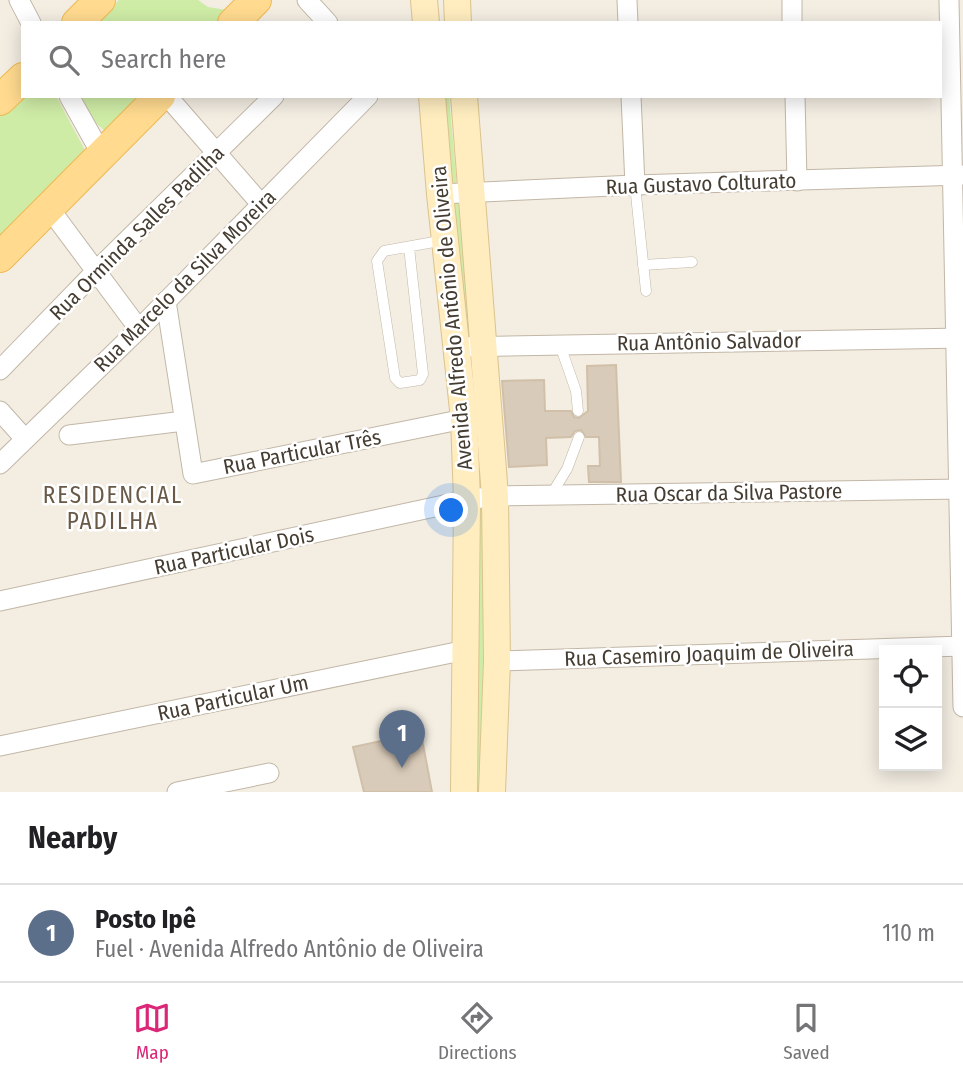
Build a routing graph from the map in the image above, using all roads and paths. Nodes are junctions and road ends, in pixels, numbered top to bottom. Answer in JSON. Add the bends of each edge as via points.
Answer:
{"nodes":[{"id":1,"x":19,"y":0,"type":"edge"},
{"id":2,"x":100,"y":0,"type":"edge"},
{"id":3,"x":256,"y":0,"type":"edge"},
{"id":4,"x":307,"y":0,"type":"edge"},
{"id":5,"x":424,"y":0,"type":"edge"},
{"id":6,"x":457,"y":0,"type":"edge"},
{"id":7,"x":627,"y":0,"type":"edge"},
{"id":8,"x":792,"y":0,"type":"edge"},
{"id":9,"x":954,"y":9,"type":"edge"},
{"id":10,"x":30,"y":21,"type":"edge"},
{"id":11,"x":80,"y":21,"type":"edge"},
{"id":12,"x":235,"y":21,"type":"edge"},
{"id":13,"x":326,"y":21,"type":"edge"},
{"id":14,"x":426,"y":21,"type":"edge"},
{"id":15,"x":458,"y":21,"type":"edge"},
{"id":16,"x":628,"y":21,"type":"edge"},
{"id":17,"x":792,"y":21,"type":"edge"},
{"id":18,"x":21,"y":80,"type":"edge"},
{"id":19,"x":70,"y":98,"type":"edge"},
{"id":20,"x":158,"y":98,"type":"edge"},
{"id":21,"x":169,"y":98,"type":"edge"},
{"id":22,"x":272,"y":98,"type":"edge"},
{"id":23,"x":367,"y":98,"type":"edge"},
{"id":24,"x":432,"y":98,"type":"edge"},
{"id":25,"x":464,"y":98,"type":"edge"},
{"id":26,"x":631,"y":98,"type":"edge"},
{"id":27,"x":795,"y":98,"type":"edge"},
{"id":28,"x":0,"y":100,"type":"edge"},
{"id":29,"x":217,"y":153,"type":"junction"},
{"id":30,"x":102,"y":155,"type":"junction"},
{"id":31,"x":958,"y":175,"type":"edge"},
{"id":32,"x":797,"y":181,"type":"junction"},
{"id":33,"x":635,"y":185,"type":"junction"},
{"id":34,"x":471,"y":193,"type":"junction"},
{"id":35,"x":440,"y":194,"type":"junction"},
{"id":36,"x":261,"y":204,"type":"junction"},
{"id":37,"x":49,"y":208,"type":"junction"},
{"id":38,"x":444,"y":240,"type":"junction"},
{"id":39,"x":409,"y":247,"type":"junction"},
{"id":40,"x":0,"y":257,"type":"edge"},
{"id":41,"x":692,"y":262,"type":"dead end"},
{"id":42,"x":643,"y":265,"type":"junction"},
{"id":43,"x":96,"y":271,"type":"junction"},
{"id":44,"x":646,"y":291,"type":"dead end"},
{"id":45,"x":166,"y":301,"type":"junction"},
{"id":46,"x":139,"y":329,"type":"junction"},
{"id":47,"x":959,"y":338,"type":"edge"},
{"id":48,"x":560,"y":344,"type":"junction"},
{"id":49,"x":484,"y":346,"type":"junction"},
{"id":50,"x":456,"y":347,"type":"junction"},
{"id":51,"x":0,"y":370,"type":"edge"},
{"id":52,"x":0,"y":411,"type":"edge"},
{"id":53,"x":578,"y":411,"type":"dead end"},
{"id":54,"x":464,"y":419,"type":"junction"},
{"id":55,"x":184,"y":421,"type":"junction"},
{"id":56,"x":69,"y":435,"type":"dead end"},
{"id":57,"x":579,"y":437,"type":"dead end"},
{"id":58,"x":25,"y":439,"type":"junction"},
{"id":59,"x":0,"y":464,"type":"edge"},
{"id":60,"x":961,"y":489,"type":"edge"},
{"id":61,"x":551,"y":495,"type":"junction"},
{"id":62,"x":495,"y":496,"type":"junction"},
{"id":63,"x":467,"y":500,"type":"junction"},
{"id":64,"x":0,"y":601,"type":"edge"},
{"id":65,"x":962,"y":646,"type":"edge"},
{"id":66,"x":466,"y":650,"type":"junction"},
{"id":67,"x":497,"y":661,"type":"junction"},
{"id":68,"x":963,"y":707,"type":"edge"},
{"id":69,"x":0,"y":747,"type":"edge"},
{"id":70,"x":269,"y":773,"type":"dead end"},
{"id":71,"x":177,"y":792,"type":"edge"},
{"id":72,"x":464,"y":792,"type":"edge"},
{"id":73,"x":492,"y":792,"type":"edge"}],
"edges":[{"from":1,"to":10,"type":"street"},
{"from":2,"to":11,"type":"main road"},
{"from":3,"to":12,"type":"main road"},
{"from":4,"to":13,"type":"street"},
{"from":5,"to":14,"type":"main road"},
{"from":6,"to":15,"type":"main road"},
{"from":7,"to":16,"type":"street"},
{"from":8,"to":17,"type":"street"},
{"from":9,"to":31,"type":"street"},
{"from":18,"to":28,"type":"main road"},
{"from":19,"to":30,"type":"street"},
{"from":20,"to":30,"type":"main road"},
{"from":21,"to":29,"type":"street"},
{"from":22,"to":29,"type":"street","name":"Rua Orminda Salles Padilha"},
{"from":23,"to":36,"type":"street","name":"Rua Marcelo da Silva Moreira"},
{"from":24,"to":35,"type":"main road","name":"Avenida Alfredo Antônio de Oliveira"},
{"from":25,"to":34,"type":"main road","name":"Avenida Alfredo Antônio de Oliveira"},
{"from":26,"to":33,"type":"street"},
{"from":27,"to":32,"type":"street"},
{"from":29,"to":36,"type":"street"},
{"from":29,"to":43,"type":"street","name":"Rua Orminda Salles Padilha"},
{"from":30,"to":37,"type":"main road"},
{"from":31,"to":32,"type":"street","name":"Rua Gustavo Colturato"},
{"from":31,"to":47,"type":"street"},
{"from":32,"to":33,"type":"street","name":"Rua Gustavo Colturato"},
{"from":33,"to":34,"type":"street","name":"Rua Gustavo Colturato"},
{"from":33,"to":42,"type":"lane"},
{"from":34,"to":35,"type":"street","name":"Rua Gustavo Colturato"},
{"from":34,"to":49,"type":"main road","name":"Avenida Alfredo Antônio de Oliveira"},
{"from":35,"to":38,"type":"main road","name":"Avenida Alfredo Antônio de Oliveira"},
{"from":36,"to":45,"type":"street","name":"Rua Marcelo da Silva Moreira"},
{"from":37,"to":40,"type":"main road"},
{"from":37,"to":43,"type":"street"},
{"from":38,"to":39,"type":"lane"},
{"from":38,"to":50,"type":"main road","name":"Avenida Alfredo Antônio de Oliveira"},
{"from":39,"to":39,"type":"lane","via":[[384,251],[377,261],[395,378],[400,383],[420,380],[423,374]]},
{"from":41,"to":42,"type":"lane"},
{"from":42,"to":44,"type":"lane"},
{"from":43,"to":46,"type":"street"},
{"from":43,"to":51,"type":"street","name":"Rua Orminda Salles Padilha"},
{"from":45,"to":46,"type":"street","name":"Rua Marcelo da Silva Moreira"},
{"from":45,"to":55,"type":"street","name":"Rua Particular Três"},
{"from":46,"to":58,"type":"street","name":"Rua Marcelo da Silva Moreira"},
{"from":47,"to":48,"type":"street","name":"Rua Antônio Salvador"},
{"from":47,"to":60,"type":"street"},
{"from":48,"to":49,"type":"street","name":"Rua Antônio Salvador"},
{"from":48,"to":53,"type":"lane"},
{"from":49,"to":50,"type":"street","name":"Rua Antônio Salvador"},
{"from":49,"to":62,"type":"main road","name":"Avenida Alfredo Antônio de Oliveira"},
{"from":50,"to":54,"type":"main road","name":"Avenida Alfredo Antônio de Oliveira"},
{"from":52,"to":58,"type":"street"},
{"from":54,"to":55,"type":"street","name":"Rua Particular Três","via":[[193,474]]},
{"from":54,"to":63,"type":"main road","name":"Avenida Alfredo Antônio de Oliveira"},
{"from":55,"to":56,"type":"street"},
{"from":57,"to":61,"type":"lane","via":[[568,468]]},
{"from":58,"to":59,"type":"street","name":"Rua Marcelo da Silva Moreira"},
{"from":60,"to":61,"type":"street","name":"Rua Oscar da Silva Pastore"},
{"from":60,"to":65,"type":"street"},
{"from":61,"to":62,"type":"street","name":"Rua Oscar da Silva Pastore"},
{"from":62,"to":63,"type":"street","name":"Rua Particular Dois"},
{"from":62,"to":67,"type":"main road","name":"Avenida Alfredo Antônio de Oliveira"},
{"from":63,"to":64,"type":"street","name":"Rua Particular Dois"},
{"from":63,"to":66,"type":"main road","name":"Avenida Alfredo Antônio de Oliveira"},
{"from":65,"to":67,"type":"street","name":"Rua Casemiro Joaquim de Oliveira"},
{"from":65,"to":68,"type":"street"},
{"from":66,"to":69,"type":"street","name":"Rua Particular Um"},
{"from":66,"to":72,"type":"main road","name":"Avenida Alfredo Antônio de Oliveira"},
{"from":67,"to":73,"type":"main road","name":"Avenida Alfredo Antônio de Oliveira"},
{"from":70,"to":71,"type":"street"}]}
